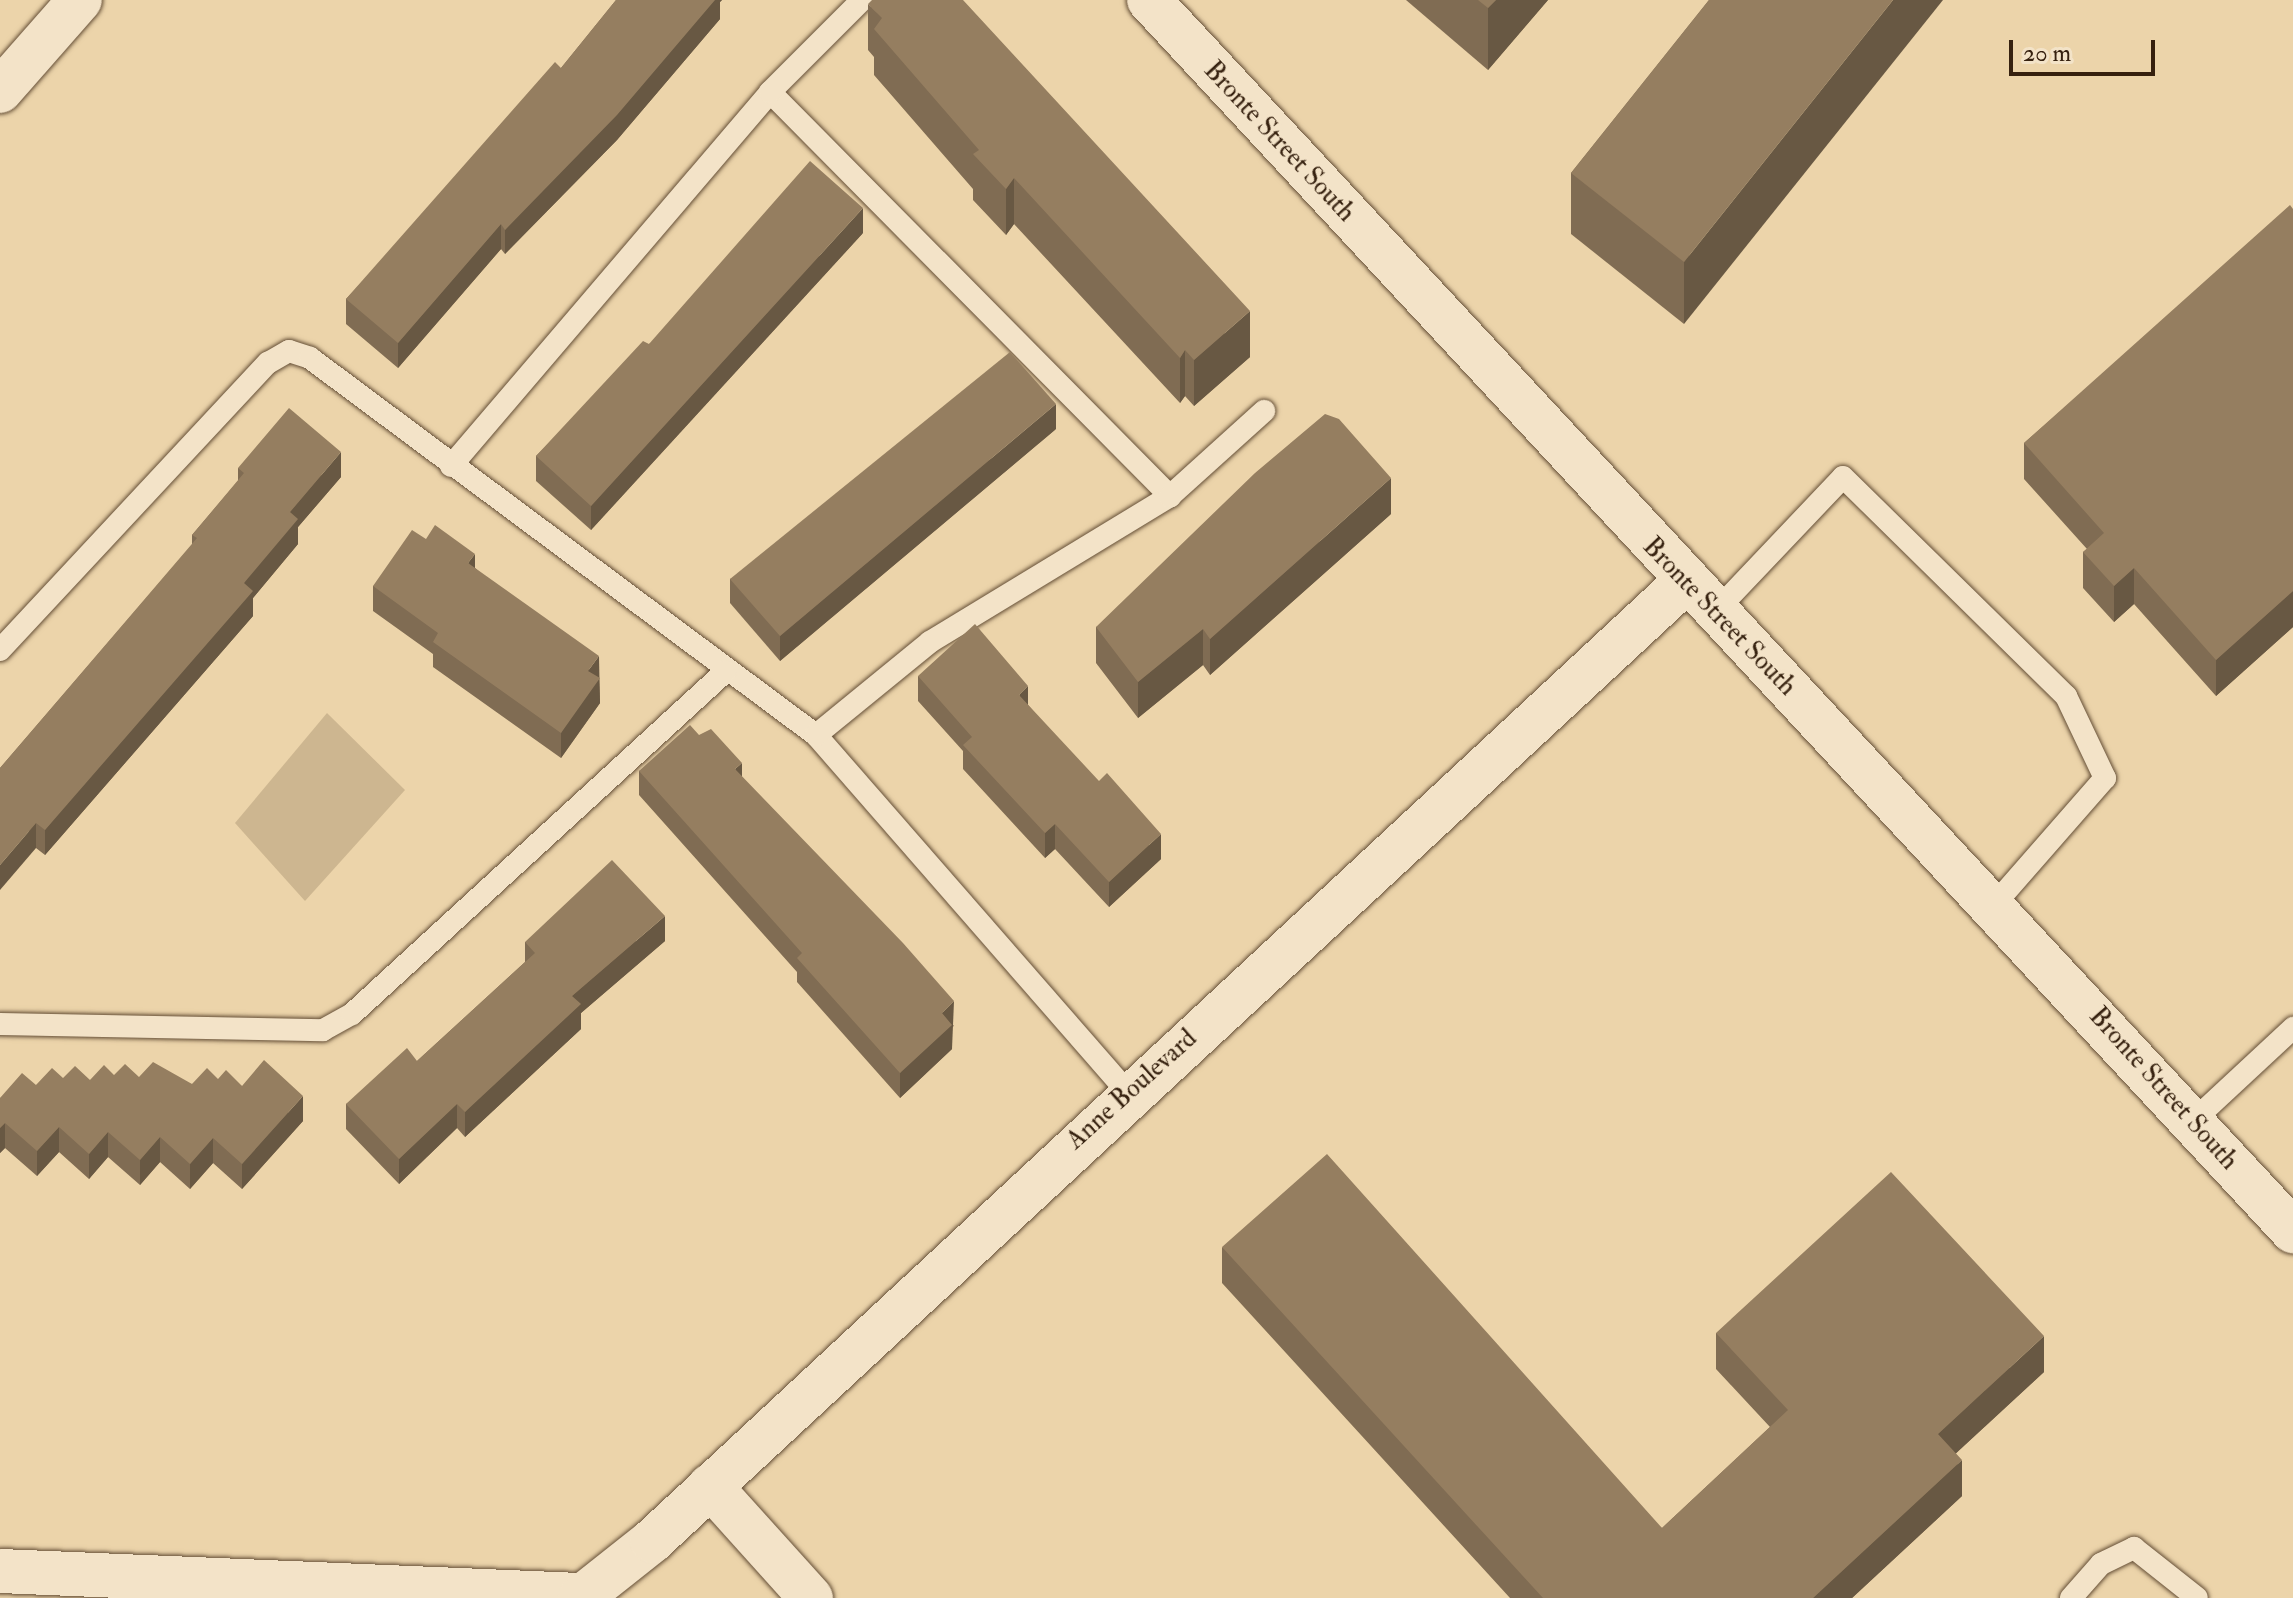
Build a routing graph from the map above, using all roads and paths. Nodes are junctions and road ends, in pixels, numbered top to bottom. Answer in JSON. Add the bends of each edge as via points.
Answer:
{"nodes":[{"id":1,"x":80,"y":0,"type":"edge"},
{"id":2,"x":862,"y":0,"type":"edge"},
{"id":3,"x":1149,"y":0,"type":"edge"},
{"id":4,"x":0,"y":91,"type":"edge"},
{"id":5,"x":770,"y":92,"type":"junction"},
{"id":6,"x":1264,"y":411,"type":"dead end"},
{"id":7,"x":451,"y":466,"type":"junction"},
{"id":8,"x":1170,"y":496,"type":"junction"},
{"id":9,"x":1700,"y":598,"type":"junction"},
{"id":10,"x":0,"y":650,"type":"edge"},
{"id":11,"x":725,"y":672,"type":"junction"},
{"id":12,"x":816,"y":735,"type":"junction"},
{"id":13,"x":1994,"y":905,"type":"junction"},
{"id":14,"x":0,"y":1024,"type":"edge"},
{"id":15,"x":2293,"y":1028,"type":"edge"},
{"id":16,"x":1128,"y":1093,"type":"junction"},
{"id":17,"x":2193,"y":1121,"type":"junction"},
{"id":18,"x":2293,"y":1231,"type":"edge"},
{"id":19,"x":710,"y":1486,"type":"junction"},
{"id":20,"x":0,"y":1571,"type":"edge"},
{"id":21,"x":581,"y":1597,"type":"edge"},
{"id":22,"x":811,"y":1598,"type":"edge"},
{"id":23,"x":2071,"y":1598,"type":"edge"},
{"id":24,"x":2197,"y":1598,"type":"edge"}],
"edges":[{"from":1,"to":4,"type":"street"},
{"from":2,"to":5,"type":"lane"},
{"from":3,"to":9,"type":"street","name":"Bronte Street South"},
{"from":5,"to":7,"type":"lane"},
{"from":5,"to":8,"type":"lane"},
{"from":6,"to":8,"type":"lane"},
{"from":7,"to":10,"type":"lane","via":[[334,372],[289,351],[268,363]]},
{"from":7,"to":11,"type":"lane"},
{"from":8,"to":12,"type":"lane","via":[[930,642]]},
{"from":9,"to":13,"type":"street","name":"Bronte Street South"},
{"from":9,"to":13,"type":"lane","via":[[1843,477],[2066,696],[2105,778]]},
{"from":9,"to":16,"type":"street","name":"Anne Boulevard"},
{"from":11,"to":12,"type":"lane"},
{"from":11,"to":14,"type":"lane","via":[[352,1014],[323,1030]]},
{"from":12,"to":16,"type":"lane"},
{"from":13,"to":17,"type":"street","name":"Bronte Street South"},
{"from":15,"to":17,"type":"lane"},
{"from":16,"to":19,"type":"street","name":"Anne Boulevard"},
{"from":17,"to":18,"type":"street","name":"Bronte Street South"},
{"from":19,"to":21,"type":"street","name":"Anne Boulevard"},
{"from":19,"to":22,"type":"street"},
{"from":20,"to":21,"type":"street"},
{"from":23,"to":24,"type":"lane","via":[[2101,1564],[2134,1548]]}]}
